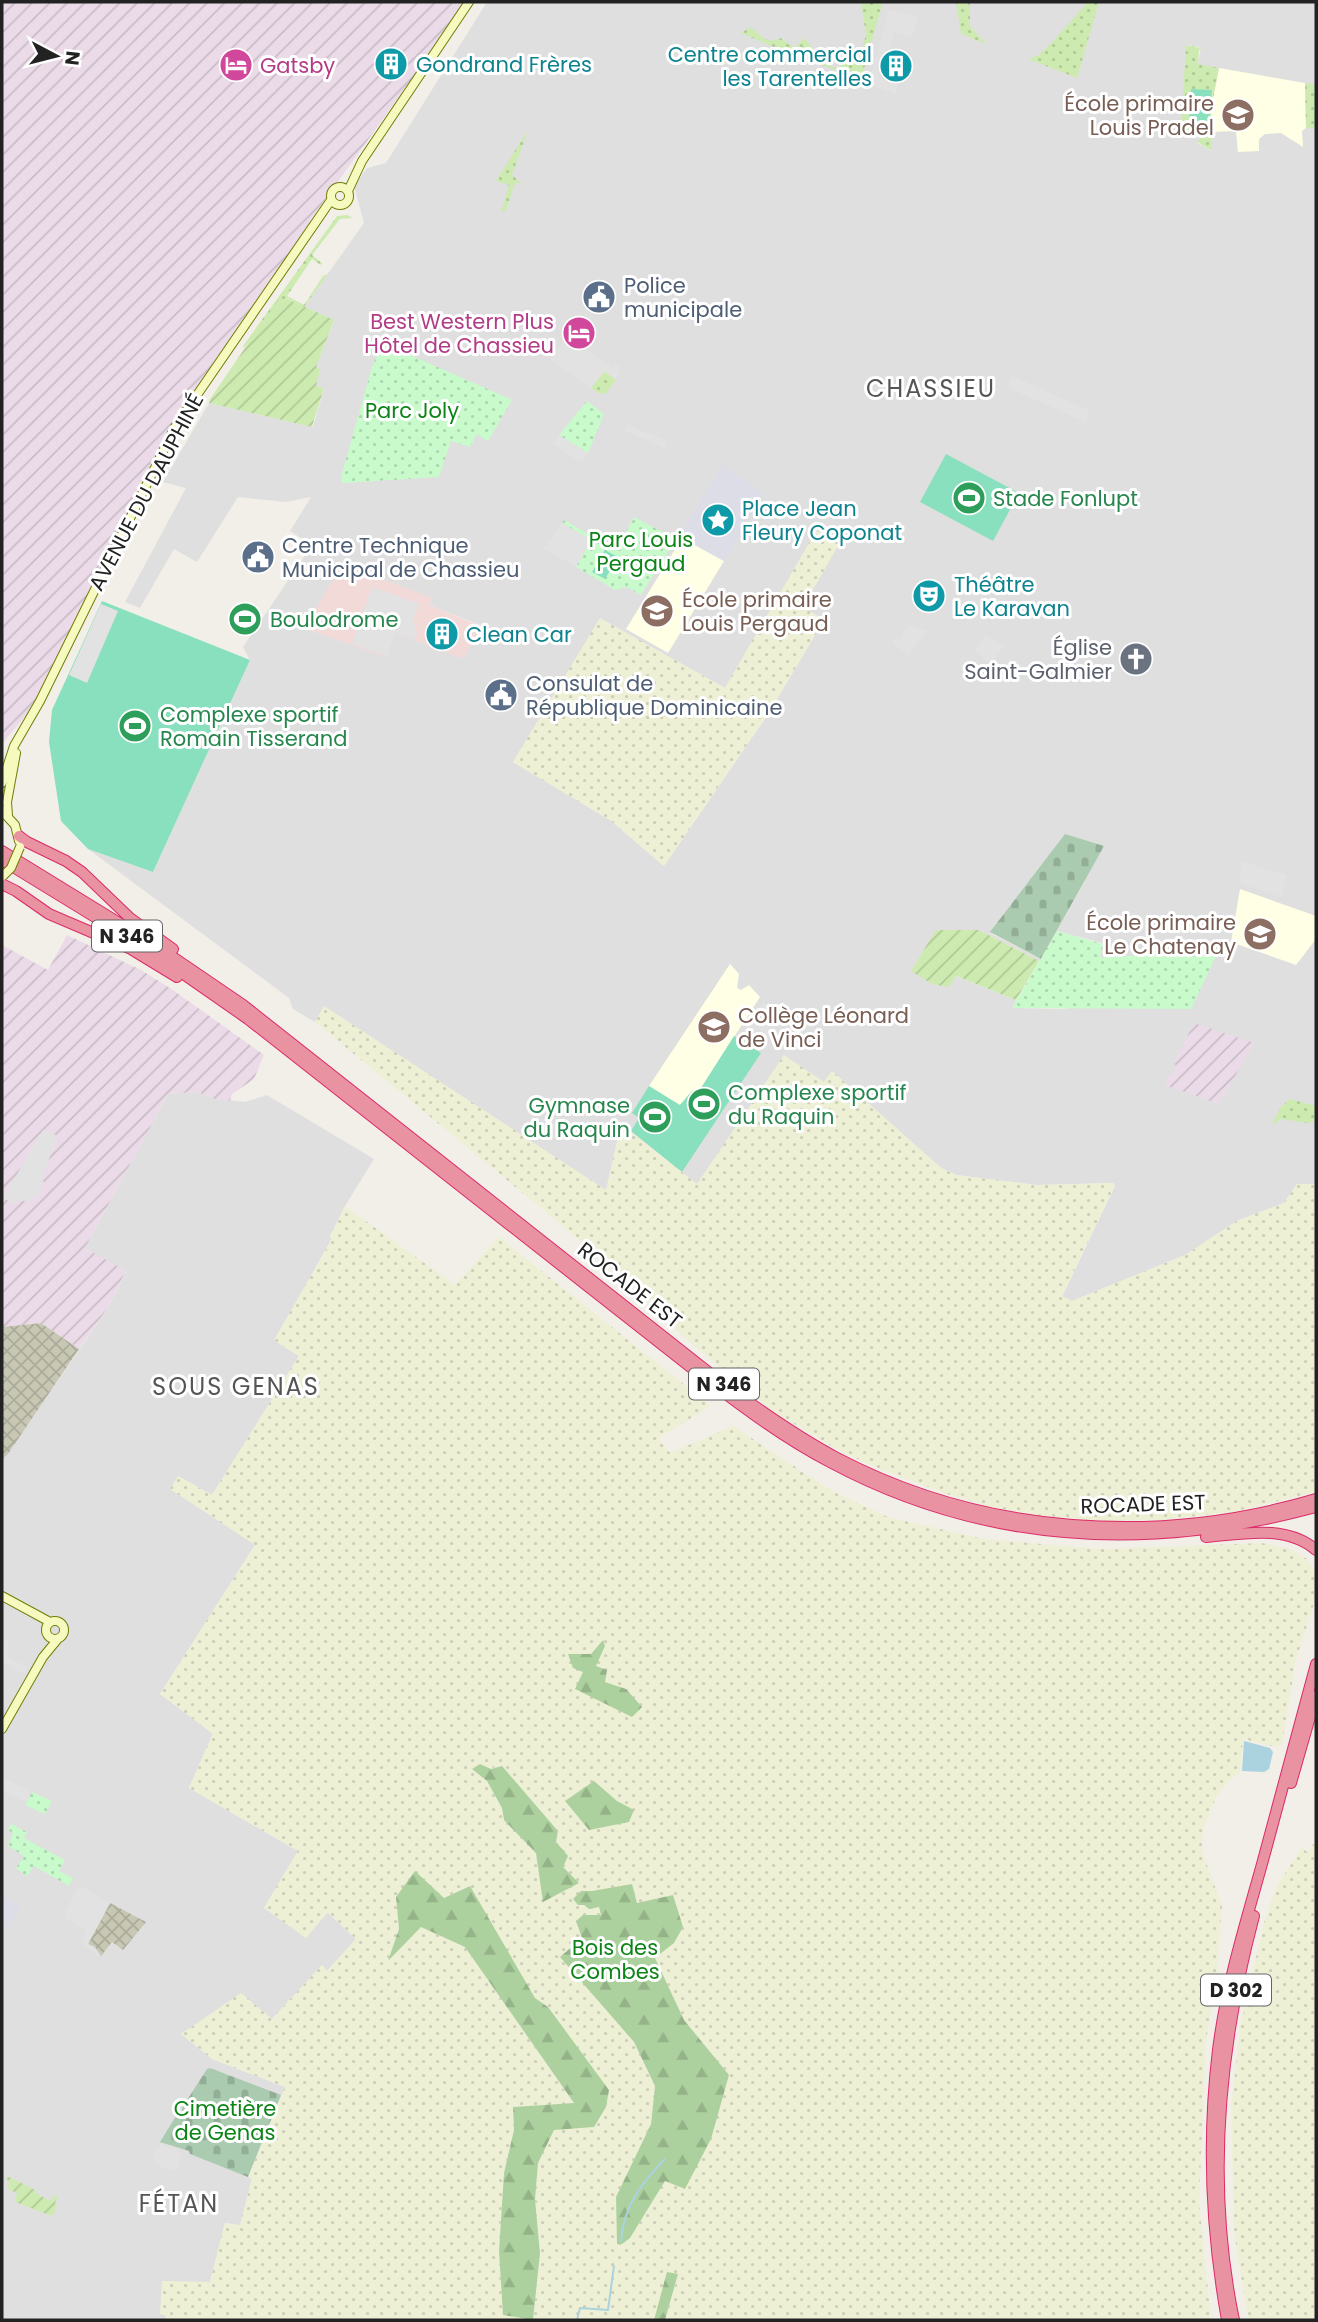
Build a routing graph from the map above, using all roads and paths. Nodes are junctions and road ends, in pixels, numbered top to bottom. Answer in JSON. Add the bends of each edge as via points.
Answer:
{"nodes":[{"id":1,"x":469,"y":2,"type":"edge"},
{"id":2,"x":362,"y":161,"type":"junction"},
{"id":3,"x":339,"y":187,"type":"junction"},
{"id":4,"x":348,"y":191,"type":"junction"},
{"id":5,"x":334,"y":203,"type":"junction"},
{"id":6,"x":25,"y":727,"type":"junction"},
{"id":7,"x":2,"y":783,"type":"edge"},
{"id":8,"x":5,"y":813,"type":"edge"},
{"id":9,"x":19,"y":836,"type":"junction"},
{"id":10,"x":2,"y":851,"type":"edge"},
{"id":11,"x":2,"y":860,"type":"edge"},
{"id":12,"x":2,"y":876,"type":"edge"},
{"id":13,"x":2,"y":884,"type":"edge"},
{"id":14,"x":243,"y":1005,"type":"junction"},
{"id":15,"x":248,"y":1019,"type":"junction"},
{"id":16,"x":1316,"y":1499,"type":"edge"},
{"id":17,"x":1316,"y":1507,"type":"edge"},
{"id":18,"x":1126,"y":1535,"type":"junction"},
{"id":19,"x":1316,"y":1550,"type":"edge"},
{"id":20,"x":2,"y":1596,"type":"edge"},
{"id":21,"x":47,"y":1629,"type":"junction"},
{"id":22,"x":57,"y":1640,"type":"junction"},
{"id":23,"x":43,"y":1657,"type":"junction"},
{"id":24,"x":1316,"y":1664,"type":"edge"},
{"id":25,"x":1316,"y":1675,"type":"edge"},
{"id":26,"x":1312,"y":1697,"type":"edge"},
{"id":27,"x":2,"y":1729,"type":"edge"},
{"id":28,"x":1227,"y":2320,"type":"edge"},
{"id":29,"x":1234,"y":2320,"type":"edge"}],
"edges":[{"from":1,"to":2,"type":"main road"},
{"from":2,"to":3,"type":"main road"},
{"from":2,"to":4,"type":"main road"},
{"from":3,"to":4,"type":"main road"},
{"from":3,"to":5,"type":"main road","via":[[332,191]]},
{"from":4,"to":5,"type":"main road","via":[[347,202]]},
{"from":5,"to":6,"type":"main road","name":"AVENUE DU DAUPHINÉ","via":[[175,427]]},
{"from":6,"to":7,"type":"main road","name":"AVENUE DU DAUPHINÉ"},
{"from":6,"to":8,"type":"main road","name":"AVENUE DU DAUPHINÉ"},
{"from":8,"to":9,"type":"main road"},
{"from":9,"to":12,"type":"main road","bridge":true,"via":[[20,847]]},
{"from":9,"to":14,"type":"highway","via":[[82,872],[130,918],[242,999]]},
{"from":10,"to":14,"type":"highway","name":"ROCADE EST","number":"N 346"},
{"from":11,"to":15,"type":"highway","name":"ROCADE EST","number":"N 346","via":[[152,952]]},
{"from":13,"to":15,"type":"highway","via":[[49,914],[142,955]]},
{"from":14,"to":16,"type":"highway","name":"ROCADE EST","number":"N 346","via":[[718,1379],[802,1438],[870,1473],[956,1505],[1066,1525],[1140,1528],[1193,1524]]},
{"from":15,"to":18,"type":"highway","name":"ROCADE EST","number":"N 346","via":[[702,1376],[792,1441],[866,1480],[973,1517],[1052,1531]]},
{"from":17,"to":18,"type":"highway","name":"ROCADE EST","number":"N 346","via":[[1214,1530]]},
{"from":18,"to":19,"type":"highway","via":[[1152,1539],[1272,1533],[1298,1538]]},
{"from":20,"to":21,"type":"main road"},
{"from":21,"to":22,"type":"main road","via":[[51,1639]]},
{"from":21,"to":22,"type":"main road","via":[[56,1621],[63,1627]]},
{"from":21,"to":23,"type":"main road"},
{"from":22,"to":23,"type":"main road"},
{"from":23,"to":27,"type":"main road"},
{"from":24,"to":26,"type":"highway"},
{"from":25,"to":26,"type":"highway"},
{"from":26,"to":28,"type":"highway","number":"D 302","via":[[1240,1943],[1219,2048],[1212,2114],[1212,2187]]},
{"from":26,"to":29,"type":"highway","number":"D 302","via":[[1246,1946],[1226,2049],[1219,2182]]}]}
